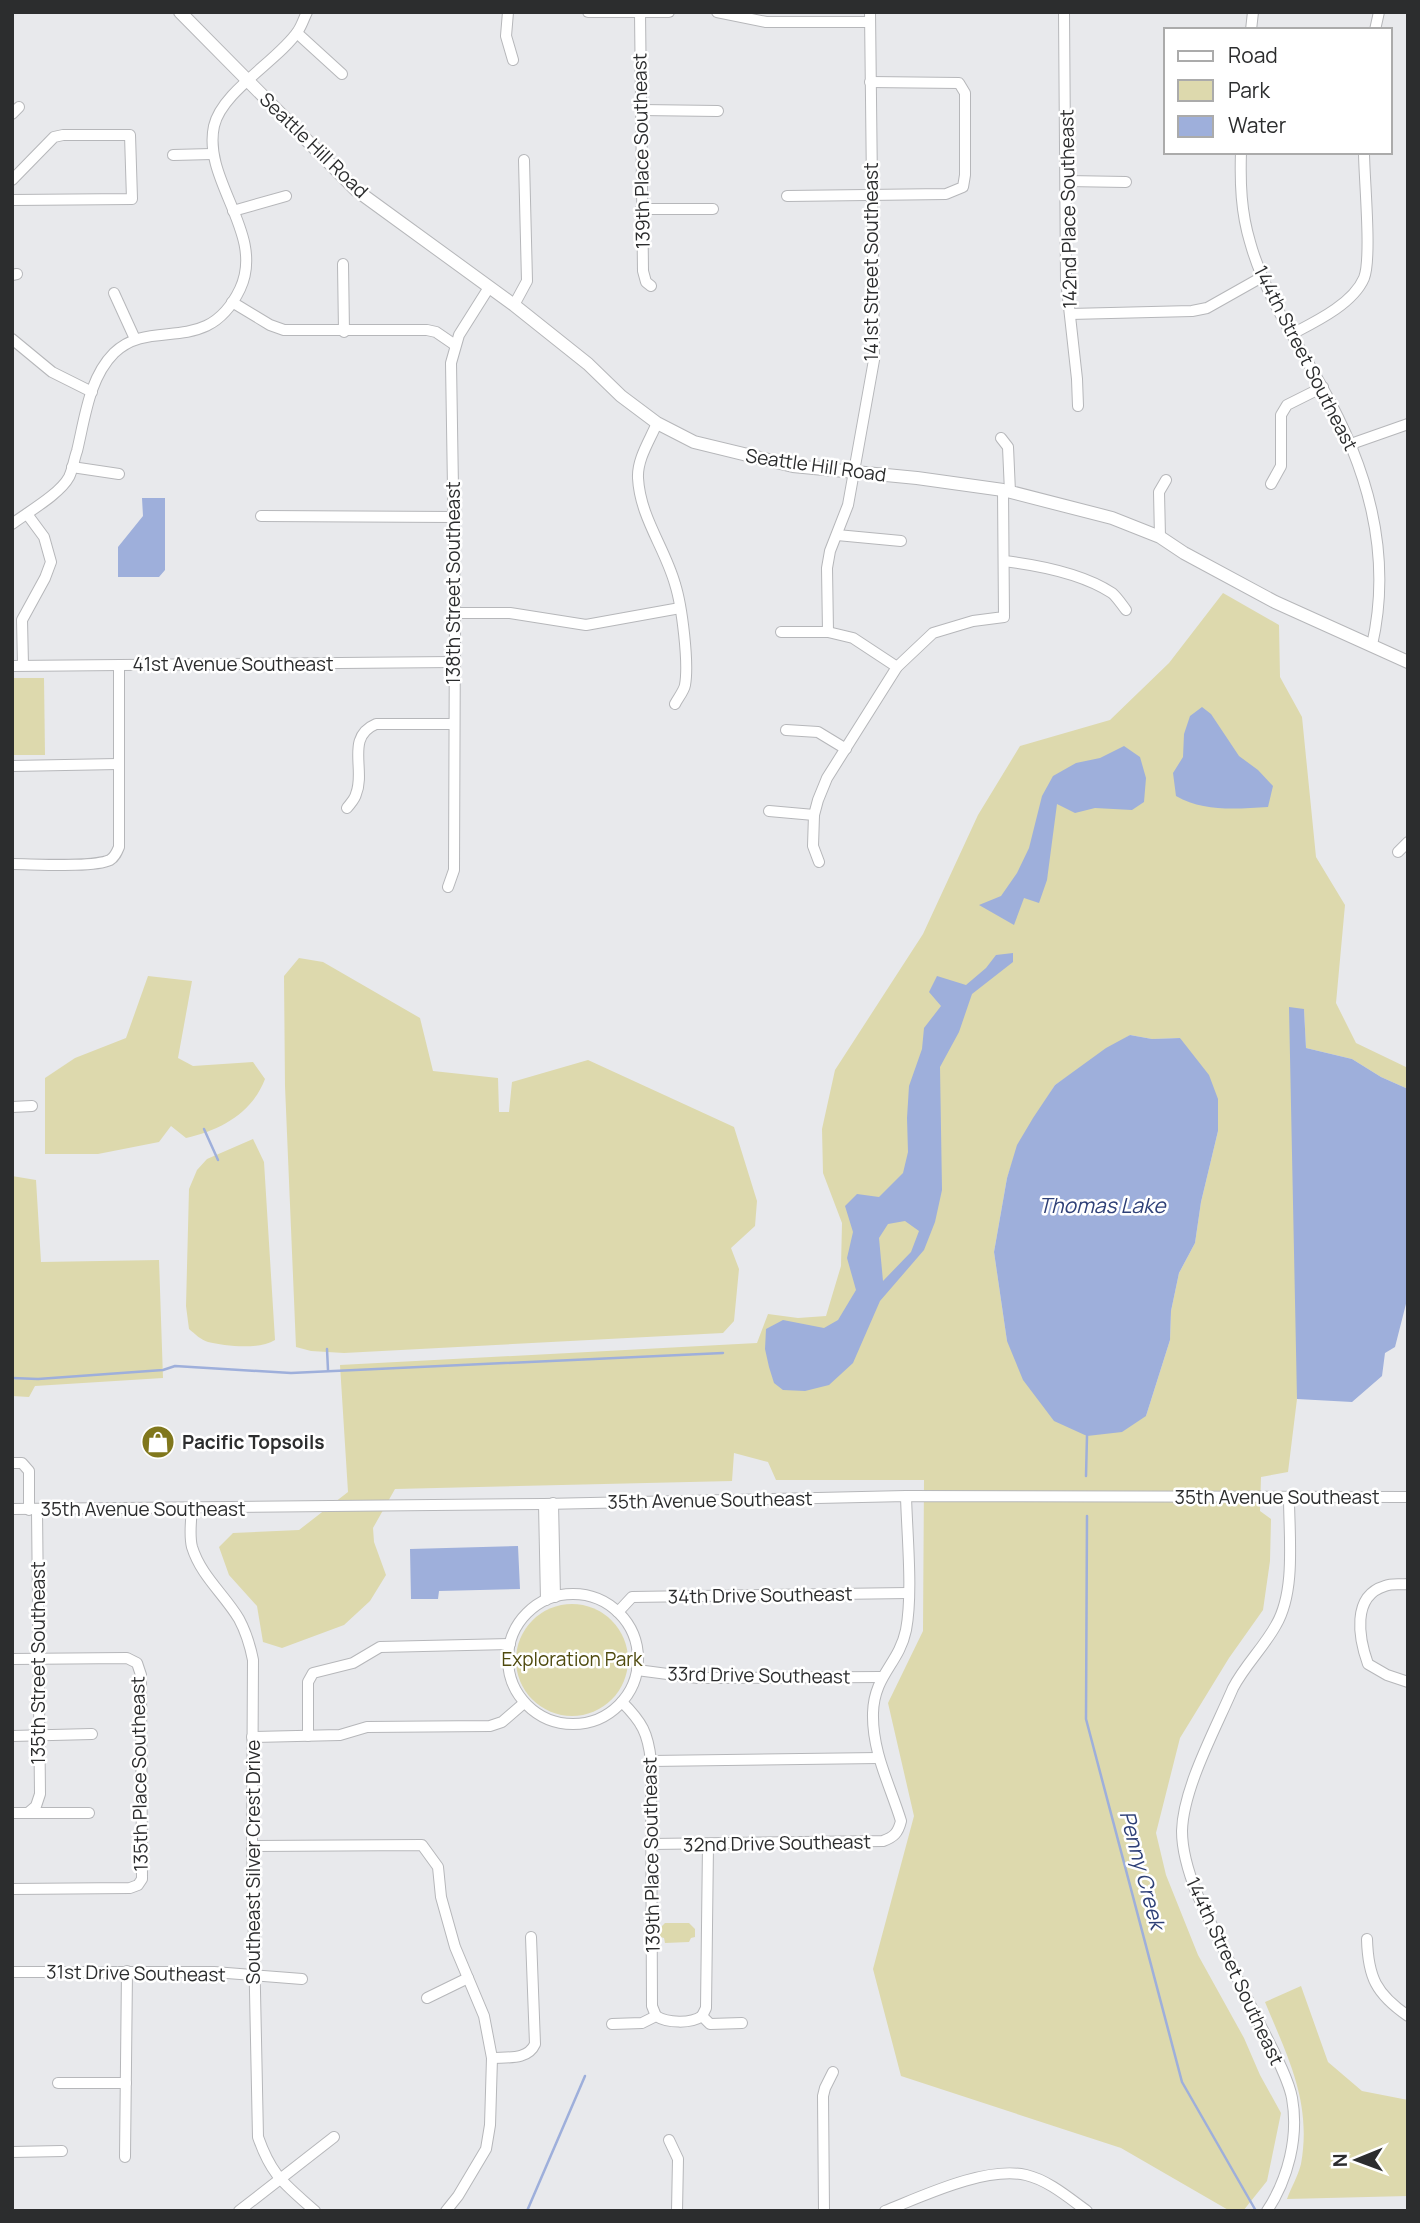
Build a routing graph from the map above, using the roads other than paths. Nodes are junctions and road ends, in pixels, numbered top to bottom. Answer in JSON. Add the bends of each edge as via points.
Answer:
{"nodes":[{"id":1,"x":180,"y":12,"type":"edge"},
{"id":2,"x":307,"y":12,"type":"edge"},
{"id":3,"x":508,"y":12,"type":"edge"},
{"id":4,"x":588,"y":12,"type":"edge"},
{"id":5,"x":669,"y":12,"type":"edge"},
{"id":6,"x":717,"y":12,"type":"edge"},
{"id":7,"x":1064,"y":12,"type":"edge"},
{"id":8,"x":640,"y":13,"type":"edge"},
{"id":9,"x":870,"y":17,"type":"edge"},
{"id":10,"x":297,"y":33,"type":"junction"},
{"id":11,"x":513,"y":60,"type":"dead end"},
{"id":12,"x":342,"y":74,"type":"dead end"},
{"id":13,"x":247,"y":80,"type":"junction"},
{"id":14,"x":870,"y":82,"type":"junction"},
{"id":15,"x":641,"y":110,"type":"junction"},
{"id":16,"x":718,"y":111,"type":"dead end"},
{"id":17,"x":212,"y":154,"type":"junction"},
{"id":18,"x":1241,"y":154,"type":"edge"},
{"id":19,"x":1364,"y":154,"type":"edge"},
{"id":20,"x":173,"y":155,"type":"dead end"},
{"id":21,"x":524,"y":160,"type":"dead end"},
{"id":22,"x":12,"y":180,"type":"edge"},
{"id":23,"x":1067,"y":181,"type":"junction"},
{"id":24,"x":1126,"y":182,"type":"dead end"},
{"id":25,"x":286,"y":196,"type":"dead end"},
{"id":26,"x":787,"y":196,"type":"dead end"},
{"id":27,"x":872,"y":196,"type":"junction"},
{"id":28,"x":12,"y":200,"type":"edge"},
{"id":29,"x":641,"y":209,"type":"junction"},
{"id":30,"x":713,"y":209,"type":"dead end"},
{"id":31,"x":233,"y":211,"type":"junction"},
{"id":32,"x":343,"y":264,"type":"dead end"},
{"id":33,"x":1262,"y":277,"type":"junction"},
{"id":34,"x":651,"y":286,"type":"dead end"},
{"id":35,"x":488,"y":289,"type":"junction"},
{"id":36,"x":114,"y":293,"type":"dead end"},
{"id":37,"x":232,"y":302,"type":"junction"},
{"id":38,"x":514,"y":305,"type":"junction"},
{"id":39,"x":1070,"y":314,"type":"junction"},
{"id":40,"x":344,"y":332,"type":"junction"},
{"id":41,"x":1292,"y":334,"type":"junction"},
{"id":42,"x":12,"y":339,"type":"edge"},
{"id":43,"x":135,"y":339,"type":"junction"},
{"id":44,"x":455,"y":345,"type":"junction"},
{"id":45,"x":1323,"y":387,"type":"junction"},
{"id":46,"x":92,"y":392,"type":"junction"},
{"id":47,"x":1078,"y":406,"type":"dead end"},
{"id":48,"x":657,"y":423,"type":"junction"},
{"id":49,"x":1408,"y":424,"type":"edge"},
{"id":50,"x":1001,"y":438,"type":"dead end"},
{"id":51,"x":1351,"y":444,"type":"junction"},
{"id":52,"x":72,"y":467,"type":"junction"},
{"id":53,"x":855,"y":471,"type":"junction"},
{"id":54,"x":118,"y":474,"type":"dead end"},
{"id":55,"x":1166,"y":480,"type":"dead end"},
{"id":56,"x":1271,"y":484,"type":"dead end"},
{"id":57,"x":1006,"y":491,"type":"junction"},
{"id":58,"x":27,"y":514,"type":"junction"},
{"id":59,"x":261,"y":516,"type":"dead end"},
{"id":60,"x":454,"y":517,"type":"junction"},
{"id":61,"x":12,"y":524,"type":"edge"},
{"id":62,"x":837,"y":535,"type":"junction"},
{"id":63,"x":1160,"y":537,"type":"junction"},
{"id":64,"x":901,"y":541,"type":"dead end"},
{"id":65,"x":1004,"y":561,"type":"junction"},
{"id":66,"x":680,"y":608,"type":"junction"},
{"id":67,"x":1126,"y":610,"type":"dead end"},
{"id":68,"x":454,"y":613,"type":"junction"},
{"id":69,"x":781,"y":632,"type":"dead end"},
{"id":70,"x":828,"y":632,"type":"junction"},
{"id":71,"x":1372,"y":645,"type":"junction"},
{"id":72,"x":454,"y":662,"type":"junction"},
{"id":73,"x":1408,"y":662,"type":"edge"},
{"id":74,"x":119,"y":665,"type":"junction"},
{"id":75,"x":18,"y":666,"type":"edge"},
{"id":76,"x":897,"y":667,"type":"junction"},
{"id":77,"x":675,"y":704,"type":"dead end"},
{"id":78,"x":453,"y":724,"type":"junction"},
{"id":79,"x":786,"y":730,"type":"dead end"},
{"id":80,"x":846,"y":749,"type":"junction"},
{"id":81,"x":118,"y":764,"type":"junction"},
{"id":82,"x":12,"y":766,"type":"edge"},
{"id":83,"x":347,"y":808,"type":"dead end"},
{"id":84,"x":769,"y":811,"type":"dead end"},
{"id":85,"x":814,"y":815,"type":"junction"},
{"id":86,"x":1408,"y":842,"type":"edge"},
{"id":87,"x":1398,"y":852,"type":"dead end"},
{"id":88,"x":819,"y":862,"type":"dead end"},
{"id":89,"x":12,"y":864,"type":"edge"},
{"id":90,"x":448,"y":887,"type":"dead end"},
{"id":91,"x":32,"y":1106,"type":"dead end"},
{"id":92,"x":12,"y":1107,"type":"edge"},
{"id":93,"x":12,"y":1463,"type":"edge"},
{"id":94,"x":906,"y":1496,"type":"junction"},
{"id":95,"x":1289,"y":1497,"type":"junction"},
{"id":96,"x":1408,"y":1497,"type":"edge"},
{"id":97,"x":548,"y":1504,"type":"junction"},
{"id":98,"x":12,"y":1509,"type":"edge"},
{"id":99,"x":192,"y":1509,"type":"junction"},
{"id":100,"x":33,"y":1510,"type":"junction"},
{"id":101,"x":1408,"y":1584,"type":"edge"},
{"id":102,"x":908,"y":1593,"type":"junction"},
{"id":103,"x":550,"y":1598,"type":"junction"},
{"id":104,"x":618,"y":1612,"type":"junction"},
{"id":105,"x":510,"y":1644,"type":"junction"},
{"id":106,"x":39,"y":1658,"type":"junction"},
{"id":107,"x":12,"y":1659,"type":"edge"},
{"id":108,"x":637,"y":1670,"type":"junction"},
{"id":109,"x":881,"y":1677,"type":"junction"},
{"id":110,"x":1408,"y":1682,"type":"edge"},
{"id":111,"x":622,"y":1702,"type":"junction"},
{"id":112,"x":524,"y":1703,"type":"junction"},
{"id":113,"x":92,"y":1734,"type":"dead end"},
{"id":114,"x":38,"y":1735,"type":"junction"},
{"id":115,"x":12,"y":1736,"type":"edge"},
{"id":116,"x":308,"y":1736,"type":"junction"},
{"id":117,"x":252,"y":1737,"type":"junction"},
{"id":118,"x":878,"y":1758,"type":"junction"},
{"id":119,"x":651,"y":1761,"type":"junction"},
{"id":120,"x":29,"y":1812,"type":"junction"},
{"id":121,"x":12,"y":1813,"type":"edge"},
{"id":122,"x":89,"y":1813,"type":"dead end"},
{"id":123,"x":652,"y":1844,"type":"junction"},
{"id":124,"x":708,"y":1845,"type":"junction"},
{"id":125,"x":252,"y":1846,"type":"junction"},
{"id":126,"x":12,"y":1889,"type":"edge"},
{"id":127,"x":531,"y":1937,"type":"dead end"},
{"id":128,"x":1367,"y":1939,"type":"dead end"},
{"id":129,"x":127,"y":1971,"type":"junction"},
{"id":130,"x":12,"y":1972,"type":"edge"},
{"id":131,"x":254,"y":1976,"type":"junction"},
{"id":132,"x":468,"y":1978,"type":"junction"},
{"id":133,"x":302,"y":1979,"type":"dead end"},
{"id":134,"x":427,"y":1998,"type":"dead end"},
{"id":135,"x":656,"y":2016,"type":"junction"},
{"id":136,"x":1408,"y":2016,"type":"edge"},
{"id":137,"x":702,"y":2017,"type":"junction"},
{"id":138,"x":741,"y":2023,"type":"dead end"},
{"id":139,"x":612,"y":2024,"type":"dead end"},
{"id":140,"x":492,"y":2059,"type":"junction"},
{"id":141,"x":833,"y":2072,"type":"dead end"},
{"id":142,"x":58,"y":2083,"type":"dead end"},
{"id":143,"x":126,"y":2083,"type":"junction"},
{"id":144,"x":334,"y":2137,"type":"dead end"},
{"id":145,"x":669,"y":2140,"type":"dead end"},
{"id":146,"x":62,"y":2151,"type":"dead end"},
{"id":147,"x":12,"y":2152,"type":"edge"},
{"id":148,"x":125,"y":2157,"type":"dead end"},
{"id":149,"x":279,"y":2179,"type":"junction"},
{"id":150,"x":1267,"y":2210,"type":"edge"},
{"id":151,"x":239,"y":2211,"type":"edge"},
{"id":152,"x":315,"y":2211,"type":"edge"},
{"id":153,"x":446,"y":2211,"type":"edge"},
{"id":154,"x":677,"y":2211,"type":"edge"},
{"id":155,"x":824,"y":2211,"type":"edge"},
{"id":156,"x":885,"y":2211,"type":"edge"},
{"id":157,"x":1087,"y":2211,"type":"edge"}],
"edges":[{"from":1,"to":13,"type":"main road","name":"Seattle Hill Road"},
{"from":2,"to":10,"type":"street"},
{"from":3,"to":11,"type":"street","via":[[506,36]]},
{"from":4,"to":8,"type":"street"},
{"from":5,"to":8,"type":"street"},
{"from":6,"to":9,"type":"street","via":[[766,22]]},
{"from":7,"to":23,"type":"street","name":"142nd Place Southeast"},
{"from":8,"to":15,"type":"street","name":"139th Place Southeast"},
{"from":9,"to":14,"type":"street","name":"141st Street Southeast"},
{"from":10,"to":12,"type":"street"},
{"from":10,"to":13,"type":"street"},
{"from":13,"to":17,"type":"street","via":[[218,115]]},
{"from":13,"to":35,"type":"main road","name":"Seattle Hill Road","via":[[356,190]]},
{"from":14,"to":27,"type":"street","name":"141st Street Southeast"},
{"from":14,"to":27,"type":"street","via":[[959,83],[965,93],[963,187],[946,194]]},
{"from":15,"to":16,"type":"street"},
{"from":15,"to":29,"type":"street","name":"139th Place Southeast"},
{"from":17,"to":20,"type":"street"},
{"from":17,"to":31,"type":"street"},
{"from":18,"to":33,"type":"street","name":"144th Street Southeast","via":[[1240,192]]},
{"from":19,"to":41,"type":"street","via":[[1364,277],[1346,300]]},
{"from":21,"to":38,"type":"street","via":[[527,281]]},
{"from":22,"to":28,"type":"street","via":[[54,137],[130,135],[132,199]]},
{"from":23,"to":24,"type":"street"},
{"from":23,"to":39,"type":"street","name":"142nd Place Southeast"},
{"from":25,"to":31,"type":"street"},
{"from":26,"to":27,"type":"street"},
{"from":27,"to":53,"type":"street","name":"141st Street Southeast","via":[[874,360]]},
{"from":29,"to":30,"type":"street"},
{"from":29,"to":34,"type":"street","name":"139th Place Southeast","via":[[643,271]]},
{"from":31,"to":37,"type":"street","via":[[246,267]]},
{"from":32,"to":40,"type":"street"},
{"from":33,"to":39,"type":"street","via":[[1192,312]]},
{"from":33,"to":41,"type":"street","name":"144th Street Southeast"},
{"from":35,"to":38,"type":"main road","name":"Seattle Hill Road"},
{"from":35,"to":44,"type":"street","name":"138th Street Southeast"},
{"from":36,"to":43,"type":"street"},
{"from":37,"to":40,"type":"street","via":[[284,330]]},
{"from":37,"to":43,"type":"street","via":[[198,330]]},
{"from":38,"to":48,"type":"main road","name":"Seattle Hill Road"},
{"from":39,"to":47,"type":"street","name":"142nd Place Southeast"},
{"from":40,"to":44,"type":"street","via":[[427,330]]},
{"from":41,"to":45,"type":"street","name":"144th Street Southeast"},
{"from":42,"to":46,"type":"street","via":[[52,372]]},
{"from":43,"to":46,"type":"street","via":[[102,368]]},
{"from":44,"to":60,"type":"street","name":"138th Street Southeast","via":[[451,363]]},
{"from":45,"to":51,"type":"street","name":"144th Street Southeast"},
{"from":45,"to":56,"type":"street","via":[[1287,405],[1281,415],[1281,466]]},
{"from":46,"to":52,"type":"street"},
{"from":48,"to":53,"type":"main road","name":"Seattle Hill Road","via":[[694,442],[743,456]]},
{"from":48,"to":66,"type":"street","via":[[641,460],[641,503],[676,584]]},
{"from":49,"to":51,"type":"street"},
{"from":50,"to":57,"type":"street","via":[[1008,447]]},
{"from":51,"to":71,"type":"street","name":"144th Street Southeast","via":[[1377,527],[1378,606]]},
{"from":52,"to":54,"type":"street"},
{"from":52,"to":58,"type":"street","via":[[62,485]]},
{"from":53,"to":57,"type":"main road","name":"Seattle Hill Road"},
{"from":53,"to":62,"type":"street","name":"141st Street Southeast"},
{"from":55,"to":63,"type":"street","via":[[1159,492]]},
{"from":57,"to":63,"type":"main road","name":"Seattle Hill Road","via":[[1112,518]]},
{"from":57,"to":65,"type":"street"},
{"from":58,"to":61,"type":"street"},
{"from":58,"to":75,"type":"street","via":[[44,537],[51,562],[22,620]]},
{"from":59,"to":60,"type":"street"},
{"from":60,"to":68,"type":"street","name":"138th Street Southeast"},
{"from":62,"to":64,"type":"street"},
{"from":62,"to":70,"type":"street","name":"141st Street Southeast","via":[[827,568]]},
{"from":63,"to":71,"type":"main road","name":"Seattle Hill Road","via":[[1275,602]]},
{"from":65,"to":67,"type":"street","via":[[1038,565],[1075,577],[1113,594]]},
{"from":65,"to":76,"type":"street","via":[[1004,617],[933,633]]},
{"from":66,"to":68,"type":"street","via":[[586,625],[510,613]]},
{"from":66,"to":77,"type":"street","via":[[685,687]]},
{"from":68,"to":72,"type":"street","name":"138th Street Southeast"},
{"from":69,"to":70,"type":"street"},
{"from":70,"to":76,"type":"street","via":[[853,638]]},
{"from":71,"to":73,"type":"main road","name":"Seattle Hill Road"},
{"from":72,"to":74,"type":"street","name":"41st Avenue Southeast"},
{"from":72,"to":78,"type":"street","name":"138th Street Southeast"},
{"from":74,"to":75,"type":"street","name":"41st Avenue Southeast"},
{"from":74,"to":81,"type":"street"},
{"from":76,"to":80,"type":"street"},
{"from":78,"to":83,"type":"street","via":[[370,727],[358,742],[357,793]]},
{"from":78,"to":90,"type":"street","name":"138th Street Southeast","via":[[454,870]]},
{"from":79,"to":80,"type":"street","via":[[818,732]]},
{"from":80,"to":85,"type":"street","via":[[827,778]]},
{"from":81,"to":82,"type":"street"},
{"from":81,"to":89,"type":"street","via":[[119,846],[111,860]]},
{"from":84,"to":85,"type":"street"},
{"from":85,"to":88,"type":"street","via":[[813,846]]},
{"from":86,"to":87,"type":"street"},
{"from":91,"to":92,"type":"street"},
{"from":93,"to":100,"type":"street","name":"135th Street Southeast","via":[[22,1463],[29,1471]]},
{"from":94,"to":95,"type":"street","name":"35th Avenue Southeast"},
{"from":94,"to":97,"type":"street","name":"35th Avenue Southeast"},
{"from":94,"to":102,"type":"street"},
{"from":95,"to":96,"type":"street","name":"35th Avenue Southeast"},
{"from":95,"to":150,"type":"street","name":"144th Street Southeast","via":[[1285,1605],[1276,1626],[1233,1688],[1189,1792],[1182,1830],[1189,1875],[1292,2096],[1295,2133],[1287,2168]]},
{"from":97,"to":99,"type":"street","name":"35th Avenue Southeast"},
{"from":97,"to":103,"type":"street"},
{"from":98,"to":100,"type":"street","name":"35th Avenue Southeast"},
{"from":99,"to":100,"type":"street","name":"35th Avenue Southeast"},
{"from":99,"to":117,"type":"street","name":"Southeast Silver Crest Drive","via":[[191,1543],[198,1561],[248,1638],[253,1660]]},
{"from":100,"to":106,"type":"street","name":"135th Street Southeast"},
{"from":101,"to":110,"type":"street","via":[[1386,1585],[1367,1598],[1360,1643],[1368,1664]]},
{"from":102,"to":104,"type":"street","name":"34th Drive Southeast","via":[[632,1597]]},
{"from":102,"to":109,"type":"street","via":[[899,1652]]},
{"from":103,"to":104,"type":"street","via":[[577,1594]]},
{"from":103,"to":105,"type":"street","via":[[523,1618]]},
{"from":104,"to":108,"type":"street","via":[[637,1644]]},
{"from":105,"to":112,"type":"street","via":[[508,1665]]},
{"from":105,"to":116,"type":"street","via":[[380,1647],[353,1664],[313,1673],[308,1682]]},
{"from":106,"to":107,"type":"street"},
{"from":106,"to":114,"type":"street","name":"135th Street Southeast"},
{"from":106,"to":126,"type":"street","name":"135th Place Southeast","via":[[127,1658],[137,1663],[141,1675],[142,1879],[130,1888]]},
{"from":108,"to":109,"type":"street","name":"33rd Drive Southeast","via":[[698,1678]]},
{"from":108,"to":111,"type":"street"},
{"from":109,"to":118,"type":"street","via":[[873,1712]]},
{"from":111,"to":112,"type":"street","via":[[592,1722],[573,1725],[538,1715]]},
{"from":111,"to":119,"type":"street","name":"139th Place Southeast","via":[[639,1720],[649,1741]]},
{"from":112,"to":116,"type":"street","via":[[490,1726],[366,1727],[340,1735]]},
{"from":113,"to":114,"type":"street"},
{"from":114,"to":115,"type":"street"},
{"from":114,"to":120,"type":"street","name":"135th Street Southeast","via":[[40,1794]]},
{"from":116,"to":117,"type":"street"},
{"from":117,"to":125,"type":"street","name":"Southeast Silver Crest Drive"},
{"from":118,"to":119,"type":"street"},
{"from":118,"to":124,"type":"street","name":"32nd Drive Southeast","via":[[901,1821],[891,1838]]},
{"from":119,"to":123,"type":"street","name":"139th Place Southeast"},
{"from":120,"to":121,"type":"street"},
{"from":120,"to":122,"type":"street"},
{"from":123,"to":124,"type":"street","name":"32nd Drive Southeast"},
{"from":123,"to":135,"type":"street","name":"139th Place Southeast","via":[[652,2006]]},
{"from":124,"to":137,"type":"street","via":[[706,2008]]},
{"from":125,"to":131,"type":"street","name":"Southeast Silver Crest Drive"},
{"from":125,"to":132,"type":"street","via":[[422,1845],[438,1867],[441,1897]]},
{"from":127,"to":140,"type":"street","via":[[535,2043],[526,2056]]},
{"from":128,"to":136,"type":"street","via":[[1373,1981],[1388,2003]]},
{"from":129,"to":130,"type":"street","name":"31st Drive Southeast"},
{"from":129,"to":131,"type":"street","name":"31st Drive Southeast"},
{"from":129,"to":143,"type":"street"},
{"from":131,"to":133,"type":"street","name":"31st Drive Southeast"},
{"from":131,"to":149,"type":"street","name":"Southeast Silver Crest Drive","via":[[258,2137],[268,2166]]},
{"from":132,"to":134,"type":"street"},
{"from":132,"to":140,"type":"street","via":[[484,2016]]},
{"from":135,"to":137,"type":"street","via":[[695,2021]]},
{"from":135,"to":139,"type":"street","via":[[642,2023]]},
{"from":137,"to":138,"type":"street","via":[[710,2024]]},
{"from":140,"to":153,"type":"street","via":[[486,2149]]},
{"from":141,"to":155,"type":"street","via":[[823,2096]]},
{"from":142,"to":143,"type":"street"},
{"from":143,"to":148,"type":"street"},
{"from":144,"to":149,"type":"street"},
{"from":145,"to":154,"type":"street","via":[[678,2159]]},
{"from":146,"to":147,"type":"street"},
{"from":149,"to":151,"type":"street"},
{"from":149,"to":152,"type":"street","name":"Southeast Silver Crest Drive"},
{"from":156,"to":157,"type":"street","via":[[985,2175],[1026,2175]]}]}
